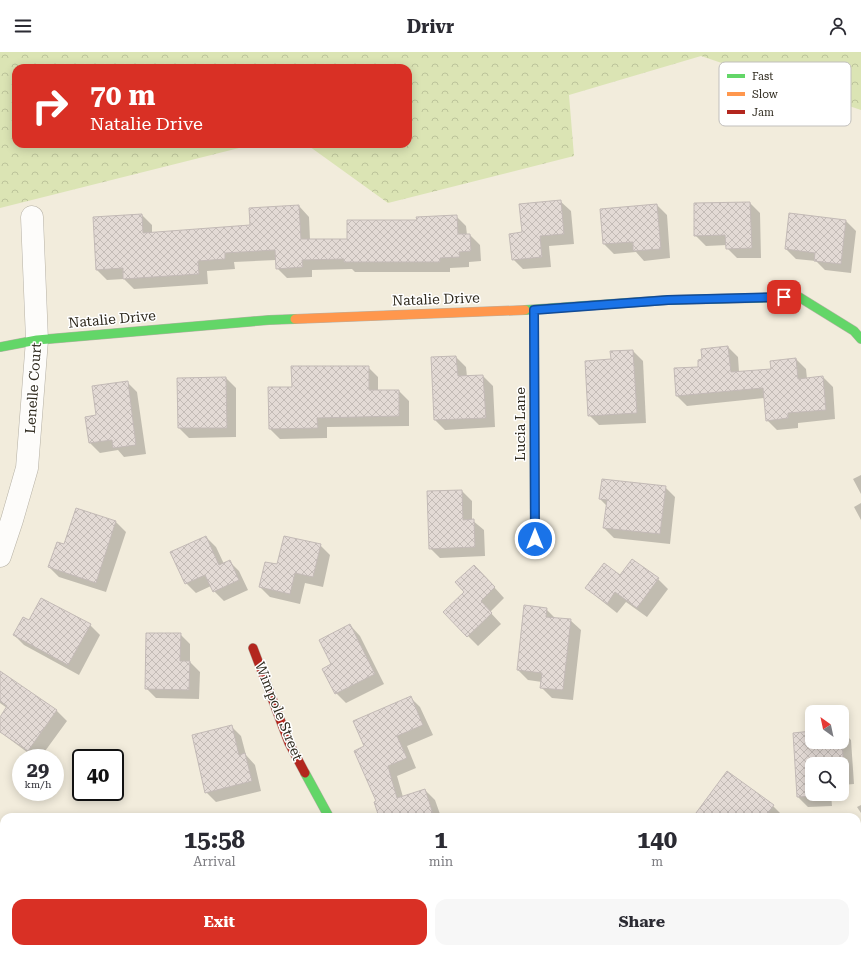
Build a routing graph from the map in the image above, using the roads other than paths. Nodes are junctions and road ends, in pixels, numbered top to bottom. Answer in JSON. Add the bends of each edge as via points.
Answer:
{"nodes":[{"id":1,"x":32,"y":217,"type":"dead end"},
{"id":2,"x":534,"y":310,"type":"junction"},
{"id":3,"x":861,"y":339,"type":"edge"},
{"id":4,"x":37,"y":340,"type":"junction"},
{"id":5,"x":0,"y":347,"type":"edge"},
{"id":6,"x":535,"y":539,"type":"dead end"},
{"id":7,"x":0,"y":556,"type":"edge"},
{"id":8,"x":253,"y":648,"type":"dead end"},
{"id":9,"x":326,"y":813,"type":"edge"}],
"edges":[{"from":1,"to":4,"type":"street","name":"Lenelle Court"},
{"from":2,"to":3,"type":"street","name":"Natalie Drive","via":[[668,300],[799,297],[854,331]]},
{"from":2,"to":4,"type":"street","name":"Natalie Drive","via":[[269,320]]},
{"from":2,"to":6,"type":"street","name":"Lucia Lane"},
{"from":4,"to":5,"type":"street","name":"Natalie Drive"},
{"from":4,"to":7,"type":"street","name":"Lenelle Court","via":[[27,468]]},
{"from":8,"to":9,"type":"street","name":"Wimpole Street","via":[[289,743]]}]}
